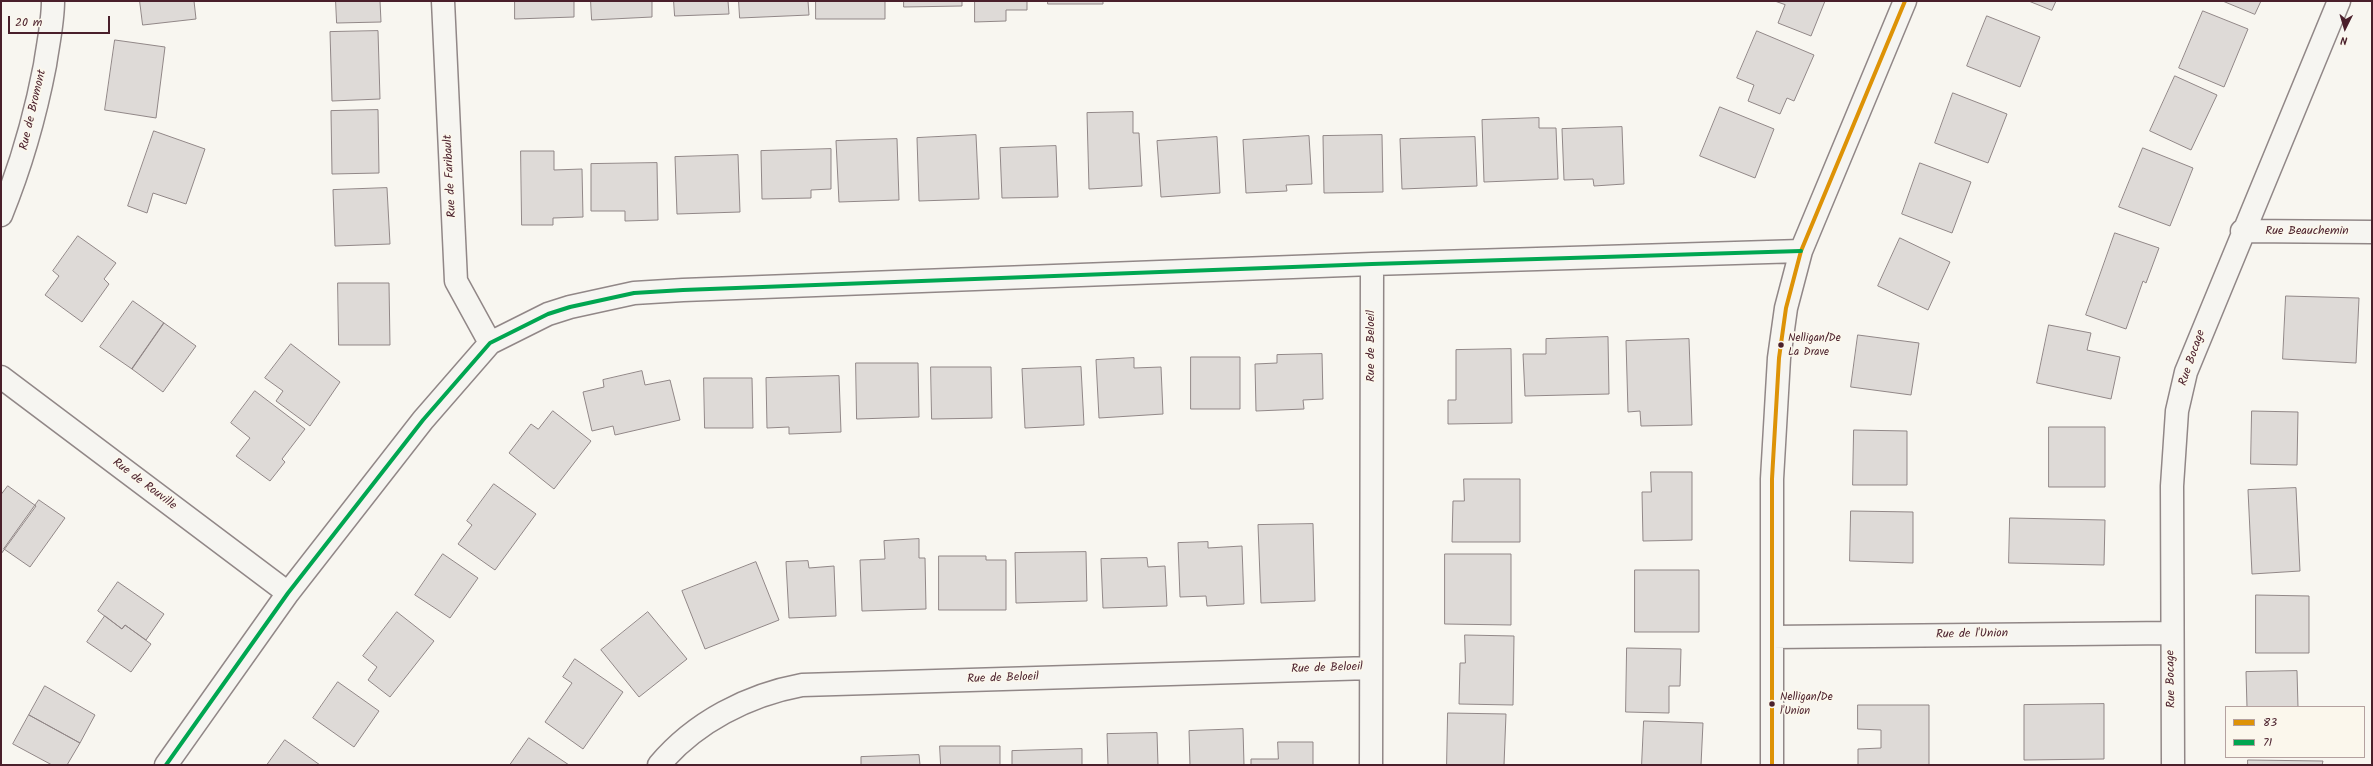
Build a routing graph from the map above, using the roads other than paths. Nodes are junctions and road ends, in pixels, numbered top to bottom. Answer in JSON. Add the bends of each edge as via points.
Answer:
{"nodes":[{"id":1,"x":53,"y":1,"type":"edge"},
{"id":2,"x":443,"y":1,"type":"edge"},
{"id":3,"x":1905,"y":1,"type":"edge"},
{"id":4,"x":2339,"y":1,"type":"edge"},
{"id":5,"x":1,"y":215,"type":"edge"},
{"id":6,"x":2242,"y":232,"type":"junction"},
{"id":7,"x":2372,"y":232,"type":"edge"},
{"id":8,"x":1801,"y":251,"type":"junction"},
{"id":9,"x":1372,"y":264,"type":"junction"},
{"id":10,"x":490,"y":343,"type":"junction"},
{"id":11,"x":1,"y":377,"type":"edge"},
{"id":12,"x":288,"y":593,"type":"junction"},
{"id":13,"x":2172,"y":633,"type":"junction"},
{"id":14,"x":1772,"y":637,"type":"junction"},
{"id":15,"x":1371,"y":668,"type":"junction"},
{"id":16,"x":166,"y":765,"type":"edge"},
{"id":17,"x":659,"y":765,"type":"edge"},
{"id":18,"x":1371,"y":765,"type":"edge"},
{"id":19,"x":1772,"y":765,"type":"edge"},
{"id":20,"x":2173,"y":765,"type":"edge"}],
"edges":[{"from":1,"to":5,"type":"street","name":"Rue de Bromont","via":[[48,47],[36,111]]},
{"from":2,"to":10,"type":"street","name":"Rue de Faribault","via":[[456,281]]},
{"from":3,"to":8,"type":"street"},
{"from":4,"to":6,"type":"street","name":"Rue Bocage"},
{"from":6,"to":7,"type":"street","name":"Rue Beauchemin"},
{"from":6,"to":13,"type":"street","name":"Rue Bocage","via":[[2186,372],[2178,411],[2172,486]]},
{"from":8,"to":9,"type":"street"},
{"from":8,"to":14,"type":"street","via":[[1786,308],[1779,358],[1772,479]]},
{"from":9,"to":10,"type":"street","via":[[634,293],[592,301],[548,314]]},
{"from":9,"to":15,"type":"street","name":"Rue de Beloeil"},
{"from":10,"to":12,"type":"street","via":[[423,420]]},
{"from":11,"to":12,"type":"street","name":"Rue de Rouville"},
{"from":12,"to":16,"type":"street"},
{"from":13,"to":14,"type":"street","name":"Rue de l'Union"},
{"from":13,"to":20,"type":"street","name":"Rue Bocage"},
{"from":14,"to":19,"type":"street"},
{"from":15,"to":17,"type":"street","name":"Rue de Beloeil","via":[[802,685],[772,690],[714,718],[688,737]]},
{"from":15,"to":18,"type":"street","name":"Rue de Beloeil"}]}
